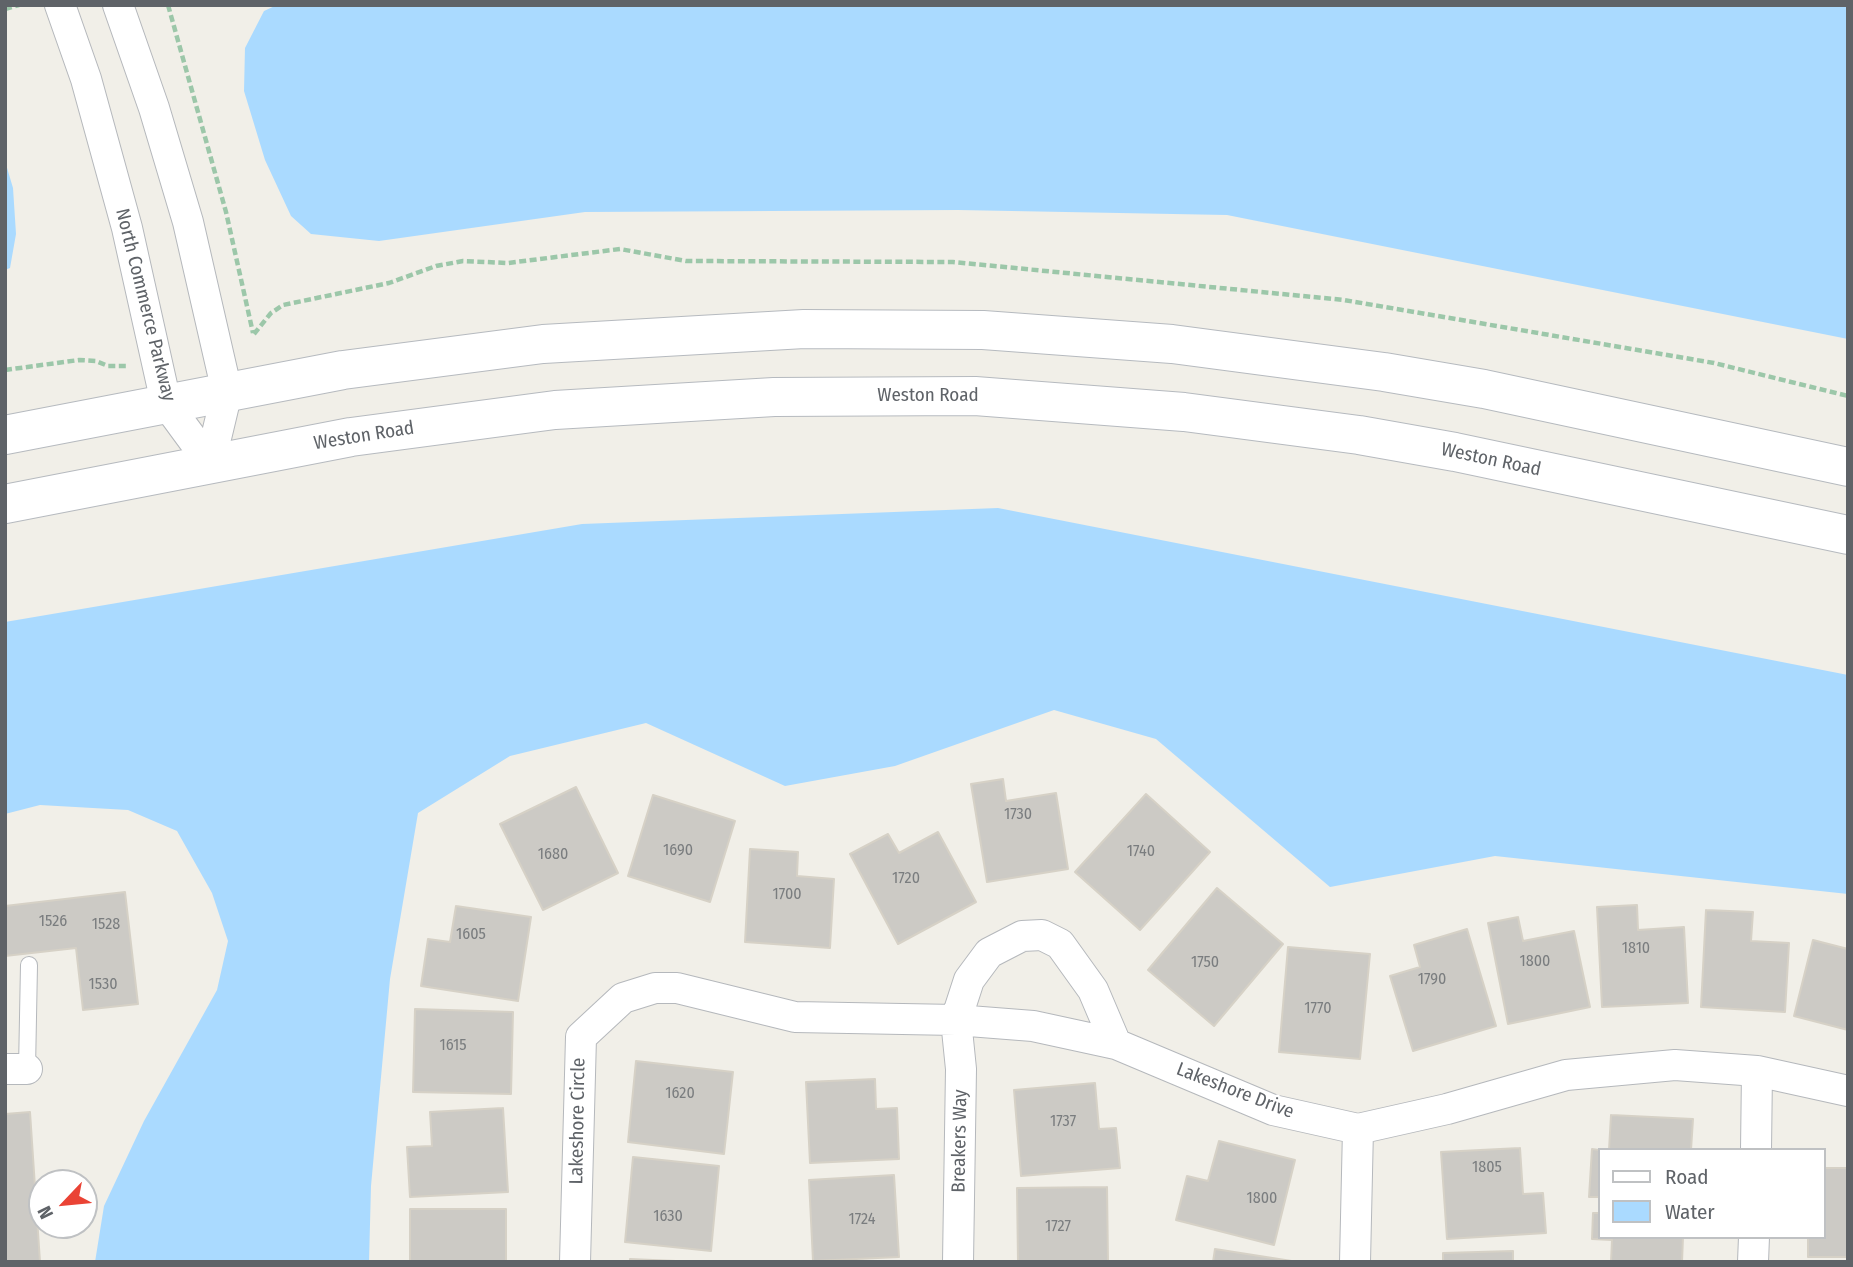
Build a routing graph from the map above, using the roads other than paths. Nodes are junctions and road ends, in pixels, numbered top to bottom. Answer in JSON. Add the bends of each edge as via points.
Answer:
{"nodes":[{"id":1,"x":60,"y":5,"type":"edge"},
{"id":2,"x":118,"y":5,"type":"edge"},
{"id":3,"x":227,"y":392,"type":"junction"},
{"id":4,"x":166,"y":403,"type":"junction"},
{"id":5,"x":5,"y":435,"type":"edge"},
{"id":6,"x":210,"y":463,"type":"junction"},
{"id":7,"x":1848,"y":467,"type":"edge"},
{"id":8,"x":5,"y":503,"type":"edge"},
{"id":9,"x":1848,"y":536,"type":"edge"},
{"id":10,"x":29,"y":965,"type":"dead end"},
{"id":11,"x":623,"y":998,"type":"joint"},
{"id":12,"x":956,"y":1020,"type":"junction"},
{"id":13,"x":1116,"y":1044,"type":"junction"},
{"id":14,"x":16,"y":1069,"type":"edge"},
{"id":15,"x":1757,"y":1071,"type":"junction"},
{"id":16,"x":1848,"y":1091,"type":"edge"},
{"id":17,"x":1358,"y":1129,"type":"junction"},
{"id":18,"x":1756,"y":1148,"type":"edge"},
{"id":19,"x":1754,"y":1239,"type":"edge"},
{"id":20,"x":575,"y":1262,"type":"edge"},
{"id":21,"x":958,"y":1262,"type":"edge"},
{"id":22,"x":1355,"y":1262,"type":"edge"},
{"id":23,"x":1753,"y":1262,"type":"edge"}],
"edges":[{"from":1,"to":4,"type":"street","name":"North Commerce Parkway","via":[[86,79],[127,228]]},
{"from":2,"to":3,"type":"street","via":[[188,222]]},
{"from":3,"to":4,"type":"main road"},
{"from":3,"to":6,"type":"street"},
{"from":3,"to":7,"type":"main road","via":[[343,370],[555,343],[779,330],[983,330],[1172,344],[1384,372]]},
{"from":4,"to":5,"type":"main road"},
{"from":4,"to":6,"type":"street","name":"North Commerce Parkway"},
{"from":6,"to":8,"type":"main road","name":"Weston Road"},
{"from":6,"to":9,"type":"main road","name":"Weston Road","via":[[351,437],[555,410],[774,397],[975,396],[1184,412],[1359,435]]},
{"from":10,"to":14,"type":"lane"},
{"from":11,"to":12,"type":"street","name":"Lakeshore Drive","via":[[655,988],[677,988],[795,1017]]},
{"from":11,"to":20,"type":"street","name":"Lakeshore Circle","via":[[580,1037]]},
{"from":12,"to":13,"type":"street","name":"Lakeshore Drive","via":[[1033,1026]]},
{"from":12,"to":13,"type":"street","via":[[969,980],[989,953],[1022,936],[1042,935],[1060,944],[1093,990]]},
{"from":12,"to":21,"type":"street","name":"Breakers Way","via":[[961,1069]]},
{"from":13,"to":17,"type":"street","name":"Lakeshore Drive","via":[[1273,1110]]},
{"from":15,"to":16,"type":"street","name":"Lakeshore Drive"},
{"from":15,"to":17,"type":"street","name":"Lakeshore Drive","via":[[1675,1065],[1566,1075],[1447,1110]]},
{"from":15,"to":18,"type":"street"},
{"from":17,"to":22,"type":"street"},
{"from":19,"to":23,"type":"street"}]}
